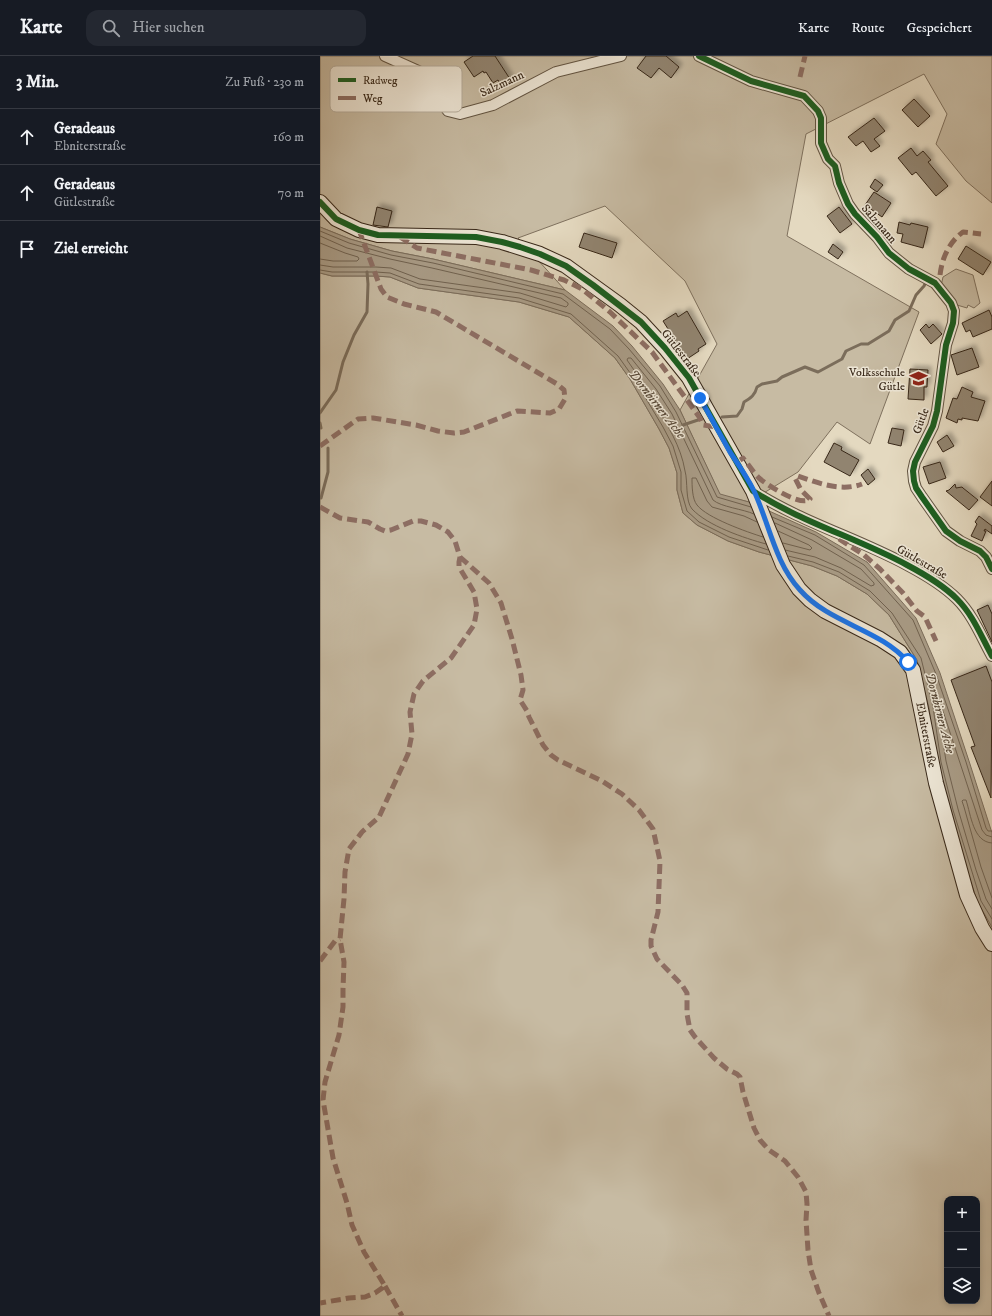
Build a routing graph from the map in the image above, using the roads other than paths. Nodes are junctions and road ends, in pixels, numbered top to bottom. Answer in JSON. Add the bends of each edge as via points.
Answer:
{"nodes":[{"id":1,"x":386,"y":56,"type":"edge"},
{"id":2,"x":621,"y":56,"type":"edge"},
{"id":3,"x":699,"y":56,"type":"edge"},
{"id":4,"x":408,"y":66,"type":"edge"},
{"id":5,"x":452,"y":112,"type":"edge"},
{"id":6,"x":320,"y":202,"type":"edge"},
{"id":7,"x":909,"y":269,"type":"joint"},
{"id":8,"x":754,"y":491,"type":"junction"},
{"id":9,"x":992,"y":569,"type":"edge"},
{"id":10,"x":992,"y":656,"type":"edge"},
{"id":11,"x":992,"y":944,"type":"edge"}],
"edges":[{"from":1,"to":4,"type":"street","name":"Salzmann"},
{"from":2,"to":5,"type":"street","name":"Salzmann","via":[[556,72],[493,105],[460,114]]},
{"from":3,"to":7,"type":"street","name":"Salzmann","via":[[751,81],[804,96],[821,118],[821,143],[828,159],[835,166],[848,204],[890,253]]},
{"from":6,"to":8,"type":"street","name":"Gütlestraße","via":[[336,219],[358,230],[378,235],[476,237],[534,251],[566,266],[641,322],[665,348],[689,378]]},
{"from":7,"to":9,"type":"street","name":"Gütle","via":[[935,283],[952,303],[954,312],[946,345],[937,411],[933,426],[915,462],[914,481],[916,488],[946,531],[980,551]]},
{"from":8,"to":10,"type":"street","name":"Gütlestraße","via":[[792,512],[899,560],[940,585],[958,599],[970,614]]},
{"from":8,"to":11,"type":"street","name":"Ebniterstraße","via":[[783,565],[799,589],[825,611],[900,652],[913,670],[936,783],[967,895]]}]}
